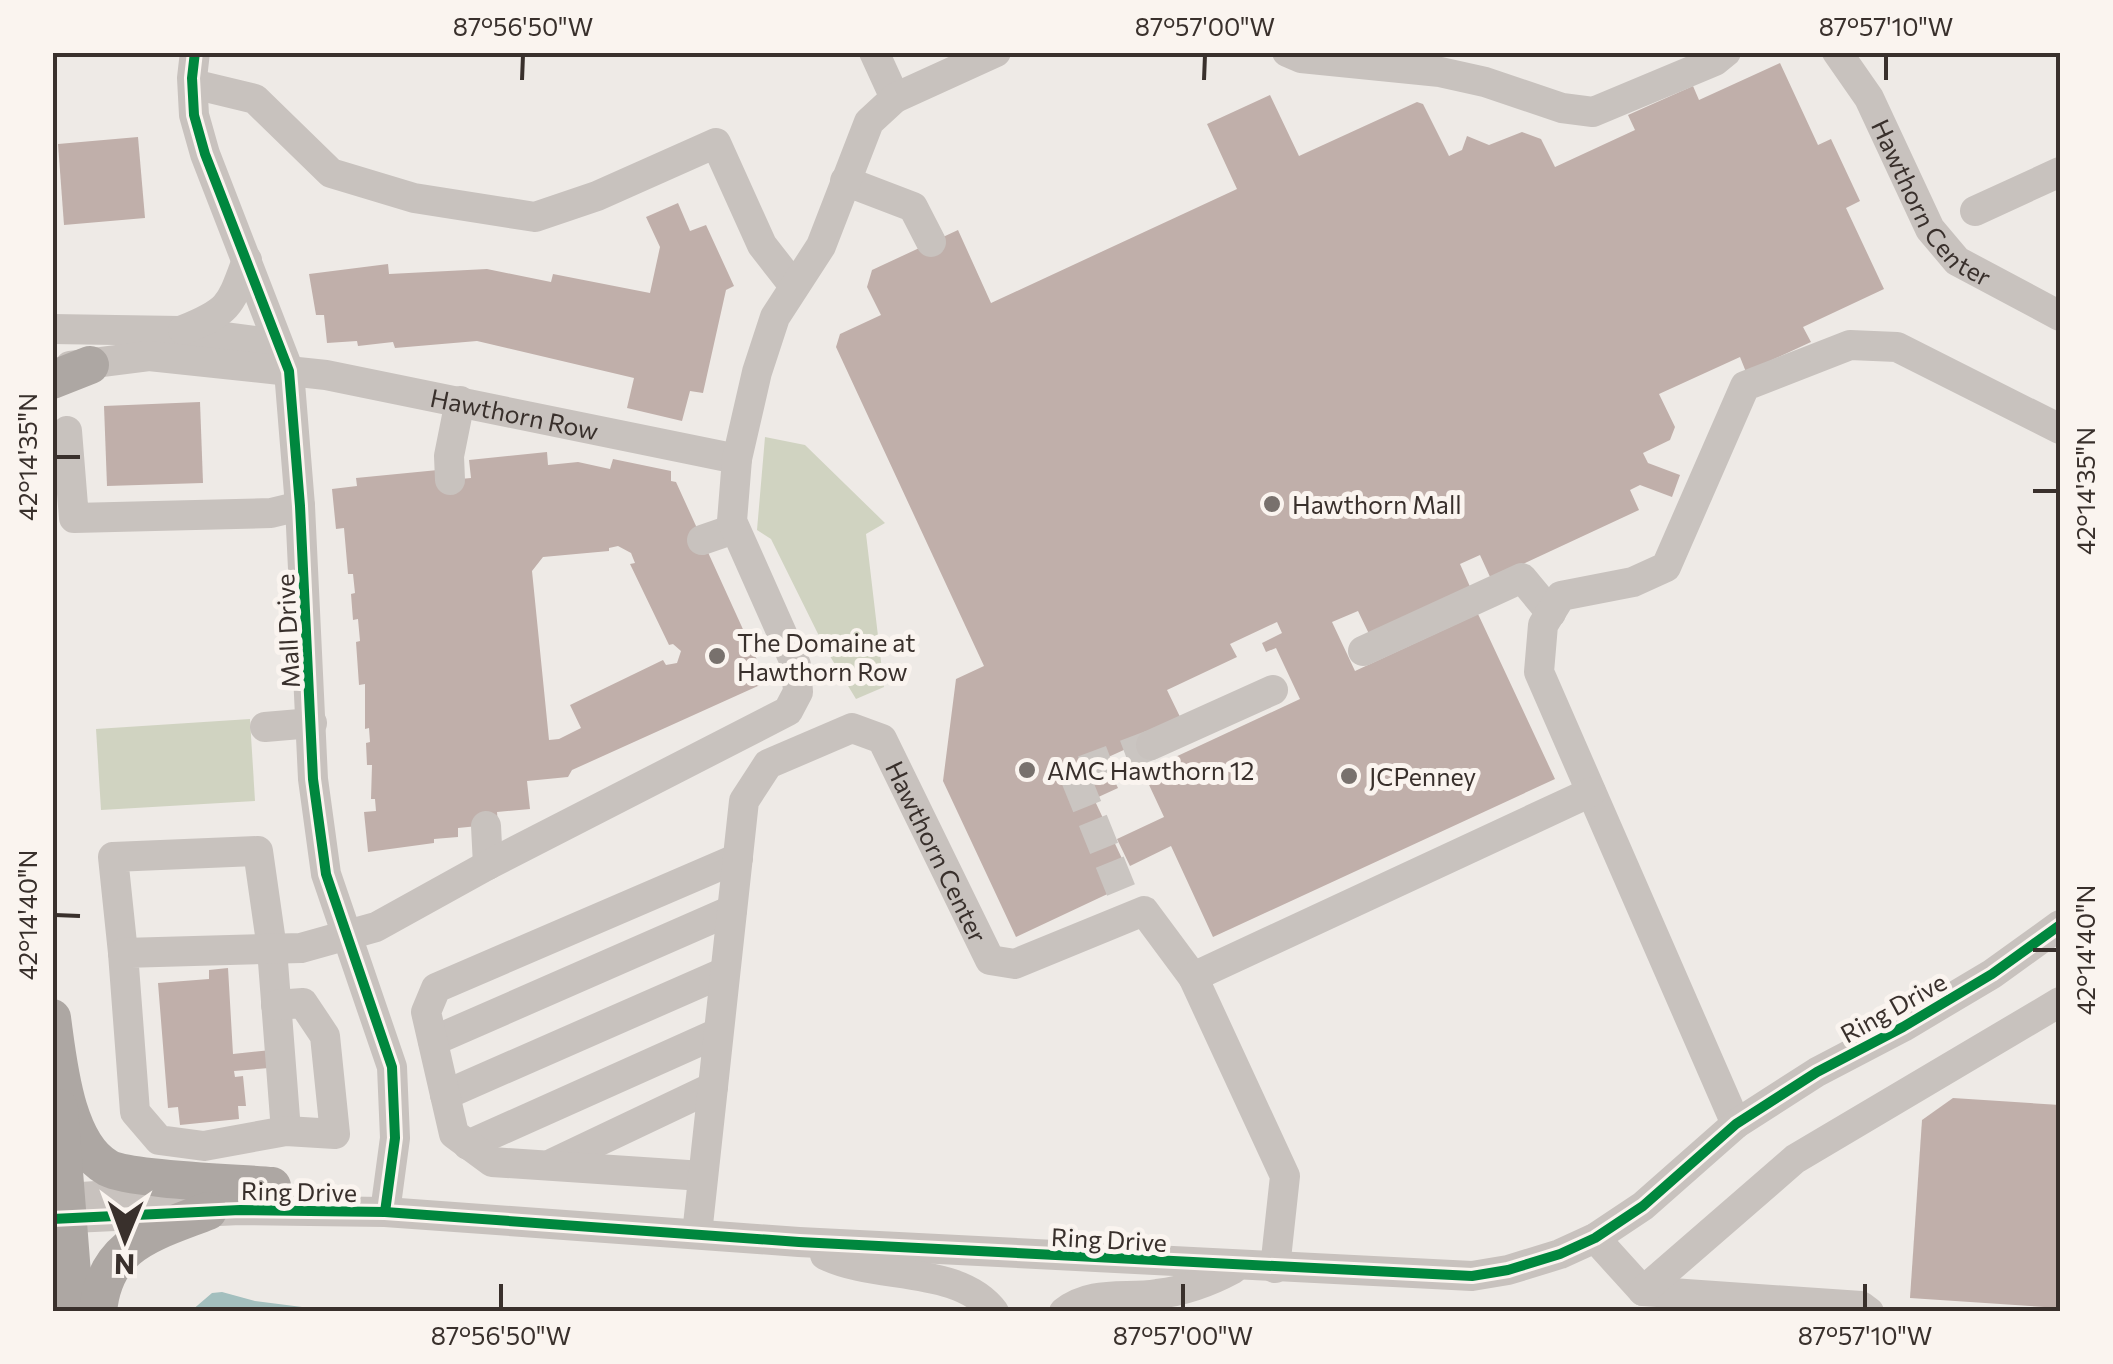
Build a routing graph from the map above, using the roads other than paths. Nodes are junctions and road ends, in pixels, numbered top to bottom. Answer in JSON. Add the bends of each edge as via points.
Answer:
{"nodes":[{"id":1,"x":195,"y":52,"type":"edge"},
{"id":2,"x":874,"y":52,"type":"edge"},
{"id":3,"x":996,"y":52,"type":"edge"},
{"id":4,"x":1287,"y":52,"type":"edge"},
{"id":5,"x":1726,"y":52,"type":"edge"},
{"id":6,"x":1837,"y":52,"type":"edge"},
{"id":7,"x":192,"y":84,"type":"junction"},
{"id":8,"x":895,"y":98,"type":"junction"},
{"id":9,"x":2060,"y":172,"type":"edge"},
{"id":10,"x":845,"y":182,"type":"junction"},
{"id":11,"x":1975,"y":212,"type":"dead end"},
{"id":12,"x":931,"y":242,"type":"dead end"},
{"id":13,"x":247,"y":260,"type":"junction"},
{"id":14,"x":794,"y":286,"type":"junction"},
{"id":15,"x":2060,"y":316,"type":"edge"},
{"id":16,"x":52,"y":330,"type":"edge"},
{"id":17,"x":180,"y":331,"type":"junction"},
{"id":18,"x":71,"y":366,"type":"edge"},
{"id":19,"x":289,"y":370,"type":"junction"},
{"id":20,"x":52,"y":380,"type":"edge"},
{"id":21,"x":460,"y":401,"type":"junction"},
{"id":22,"x":2060,"y":429,"type":"edge"},
{"id":23,"x":67,"y":431,"type":"dead end"},
{"id":24,"x":737,"y":459,"type":"junction"},
{"id":25,"x":450,"y":480,"type":"dead end"},
{"id":26,"x":300,"y":506,"type":"junction"},
{"id":27,"x":734,"y":529,"type":"junction"},
{"id":28,"x":702,"y":540,"type":"dead end"},
{"id":29,"x":1551,"y":612,"type":"junction"},
{"id":30,"x":1363,"y":651,"type":"dead end"},
{"id":31,"x":1272,"y":690,"type":"dead end"},
{"id":32,"x":312,"y":723,"type":"junction"},
{"id":33,"x":265,"y":726,"type":"dead end"},
{"id":34,"x":1150,"y":745,"type":"tunnel mouth"},
{"id":35,"x":1591,"y":792,"type":"junction"},
{"id":36,"x":486,"y":826,"type":"dead end"},
{"id":37,"x":738,"y":858,"type":"junction"},
{"id":38,"x":488,"y":865,"type":"junction"},
{"id":39,"x":732,"y":910,"type":"junction"},
{"id":40,"x":2058,"y":932,"type":"edge"},
{"id":41,"x":347,"y":936,"type":"junction"},
{"id":42,"x":272,"y":950,"type":"junction"},
{"id":43,"x":124,"y":954,"type":"junction"},
{"id":44,"x":725,"y":972,"type":"junction"},
{"id":45,"x":1193,"y":977,"type":"junction"},
{"id":46,"x":2060,"y":1002,"type":"edge"},
{"id":47,"x":276,"y":1004,"type":"junction"},
{"id":48,"x":52,"y":1018,"type":"edge"},
{"id":49,"x":52,"y":1030,"type":"edge"},
{"id":50,"x":718,"y":1033,"type":"junction"},
{"id":51,"x":433,"y":1041,"type":"junction"},
{"id":52,"x":712,"y":1087,"type":"junction"},
{"id":53,"x":445,"y":1095,"type":"junction"},
{"id":54,"x":1736,"y":1124,"type":"junction"},
{"id":55,"x":286,"y":1131,"type":"junction"},
{"id":56,"x":468,"y":1146,"type":"junction"},
{"id":57,"x":548,"y":1165,"type":"junction"},
{"id":58,"x":703,"y":1176,"type":"junction"},
{"id":59,"x":272,"y":1186,"type":"junction"},
{"id":60,"x":60,"y":1208,"type":"edge"},
{"id":61,"x":208,"y":1211,"type":"junction"},
{"id":62,"x":385,"y":1212,"type":"junction"},
{"id":63,"x":696,"y":1234,"type":"junction"},
{"id":64,"x":1594,"y":1238,"type":"junction"},
{"id":65,"x":800,"y":1242,"type":"junction"},
{"id":66,"x":1238,"y":1266,"type":"junction"},
{"id":67,"x":1276,"y":1268,"type":"junction"},
{"id":68,"x":1642,"y":1292,"type":"junction"},
{"id":69,"x":74,"y":1312,"type":"edge"},
{"id":70,"x":98,"y":1312,"type":"edge"},
{"id":71,"x":994,"y":1312,"type":"edge"},
{"id":72,"x":1064,"y":1312,"type":"edge"},
{"id":73,"x":1869,"y":1312,"type":"edge"}],
"edges":[{"from":1,"to":7,"type":"street","name":"Mall Drive"},
{"from":2,"to":8,"type":"street"},
{"from":3,"to":8,"type":"street"},
{"from":4,"to":5,"type":"street","via":[[1440,72],[1593,112]]},
{"from":6,"to":15,"type":"street","name":"Hawthorn Center","via":[[1869,98],[1930,229],[1957,260]]},
{"from":7,"to":13,"type":"street","name":"Mall Drive","via":[[205,154]]},
{"from":7,"to":14,"type":"street","via":[[255,99],[331,173],[414,198],[535,217],[716,143],[762,246]]},
{"from":8,"to":10,"type":"street","via":[[869,122]]},
{"from":9,"to":11,"type":"street"},
{"from":10,"to":12,"type":"street","via":[[913,207]]},
{"from":10,"to":14,"type":"street","via":[[821,246]]},
{"from":13,"to":17,"type":"street","via":[[232,301],[215,317]]},
{"from":13,"to":19,"type":"street","name":"Mall Drive"},
{"from":14,"to":24,"type":"street","via":[[757,372]]},
{"from":16,"to":17,"type":"street"},
{"from":17,"to":19,"type":"street","via":[[254,340]]},
{"from":18,"to":19,"type":"street","name":"Hawthorn Row","via":[[149,356]]},
{"from":18,"to":20,"type":"main road"},
{"from":19,"to":21,"type":"street","name":"Hawthorn Row"},
{"from":19,"to":26,"type":"street","name":"Mall Drive"},
{"from":21,"to":24,"type":"street","name":"Hawthorn Row"},
{"from":21,"to":25,"type":"street"},
{"from":22,"to":29,"type":"street","via":[[1897,348],[1850,345],[1746,386],[1666,567],[1632,582],[1561,596]]},
{"from":23,"to":26,"type":"street","via":[[74,518],[271,513]]},
{"from":24,"to":27,"type":"street"},
{"from":26,"to":32,"type":"street","name":"Mall Drive"},
{"from":27,"to":28,"type":"street"},
{"from":27,"to":38,"type":"street","via":[[796,664],[798,692],[788,711]]},
{"from":29,"to":30,"type":"street","via":[[1522,578]]},
{"from":29,"to":35,"type":"street","via":[[1543,625],[1539,672]]},
{"from":31,"to":34,"type":"street"},
{"from":32,"to":33,"type":"street"},
{"from":32,"to":41,"type":"street","name":"Mall Drive","via":[[326,874]]},
{"from":35,"to":45,"type":"street"},
{"from":35,"to":54,"type":"street"},
{"from":36,"to":38,"type":"street"},
{"from":37,"to":39,"type":"street","name":"Hawthorn Center"},
{"from":37,"to":45,"type":"street","name":"Hawthorn Center","via":[[744,801],[768,764],[852,728],[882,739],[990,960],[1016,964],[1131,902]]},
{"from":37,"to":51,"type":"street","via":[[436,988],[426,1012]]},
{"from":38,"to":41,"type":"street","via":[[376,927]]},
{"from":39,"to":44,"type":"street","name":"Hawthorn Center"},
{"from":39,"to":51,"type":"street"},
{"from":40,"to":54,"type":"street","name":"Ring Drive"},
{"from":41,"to":42,"type":"street"},
{"from":41,"to":62,"type":"street","name":"Mall Drive","via":[[392,1068],[395,1138]]},
{"from":42,"to":43,"type":"street"},
{"from":42,"to":43,"type":"street","via":[[258,851],[113,857]]},
{"from":42,"to":47,"type":"street"},
{"from":43,"to":55,"type":"street","via":[[135,1112],[159,1140],[204,1146]]},
{"from":44,"to":50,"type":"street","name":"Hawthorn Center"},
{"from":44,"to":53,"type":"street"},
{"from":45,"to":67,"type":"street","name":"Hawthorn Center","via":[[1285,1176]]},
{"from":46,"to":68,"type":"street","via":[[1795,1159]]},
{"from":47,"to":55,"type":"street"},
{"from":47,"to":55,"type":"street","via":[[303,1004],[325,1036],[335,1134]]},
{"from":48,"to":59,"type":"main road","via":[[63,1094],[92,1154],[108,1168]]},
{"from":49,"to":60,"type":"main road"},
{"from":50,"to":52,"type":"street","name":"Hawthorn Center"},
{"from":50,"to":56,"type":"street"},
{"from":51,"to":53,"type":"street"},
{"from":52,"to":57,"type":"street"},
{"from":52,"to":58,"type":"street","name":"Hawthorn Center"},
{"from":53,"to":56,"type":"street","via":[[454,1134]]},
{"from":54,"to":64,"type":"street","name":"Ring Drive","via":[[1643,1206]]},
{"from":56,"to":57,"type":"street","via":[[492,1162]]},
{"from":57,"to":58,"type":"street"},
{"from":58,"to":63,"type":"street","name":"Hawthorn Center"},
{"from":59,"to":60,"type":"street","name":"Ring Drive"},
{"from":59,"to":62,"type":"street","name":"Ring Drive"},
{"from":60,"to":61,"type":"street","name":"Ring Drive"},
{"from":60,"to":69,"type":"main road"},
{"from":61,"to":62,"type":"street","name":"Ring Drive"},
{"from":61,"to":70,"type":"main road","via":[[117,1255]]},
{"from":62,"to":63,"type":"street","name":"Ring Drive"},
{"from":63,"to":65,"type":"street","name":"Ring Drive"},
{"from":64,"to":67,"type":"street","name":"Ring Drive","via":[[1560,1254],[1472,1276]]},
{"from":64,"to":68,"type":"street"},
{"from":65,"to":66,"type":"street","name":"Ring Drive"},
{"from":65,"to":71,"type":"street","via":[[882,1272],[948,1282]]},
{"from":66,"to":67,"type":"street","name":"Ring Drive"},
{"from":66,"to":72,"type":"street","via":[[1207,1283],[1094,1297]]},
{"from":68,"to":73,"type":"street","via":[[1861,1306]]}]}
